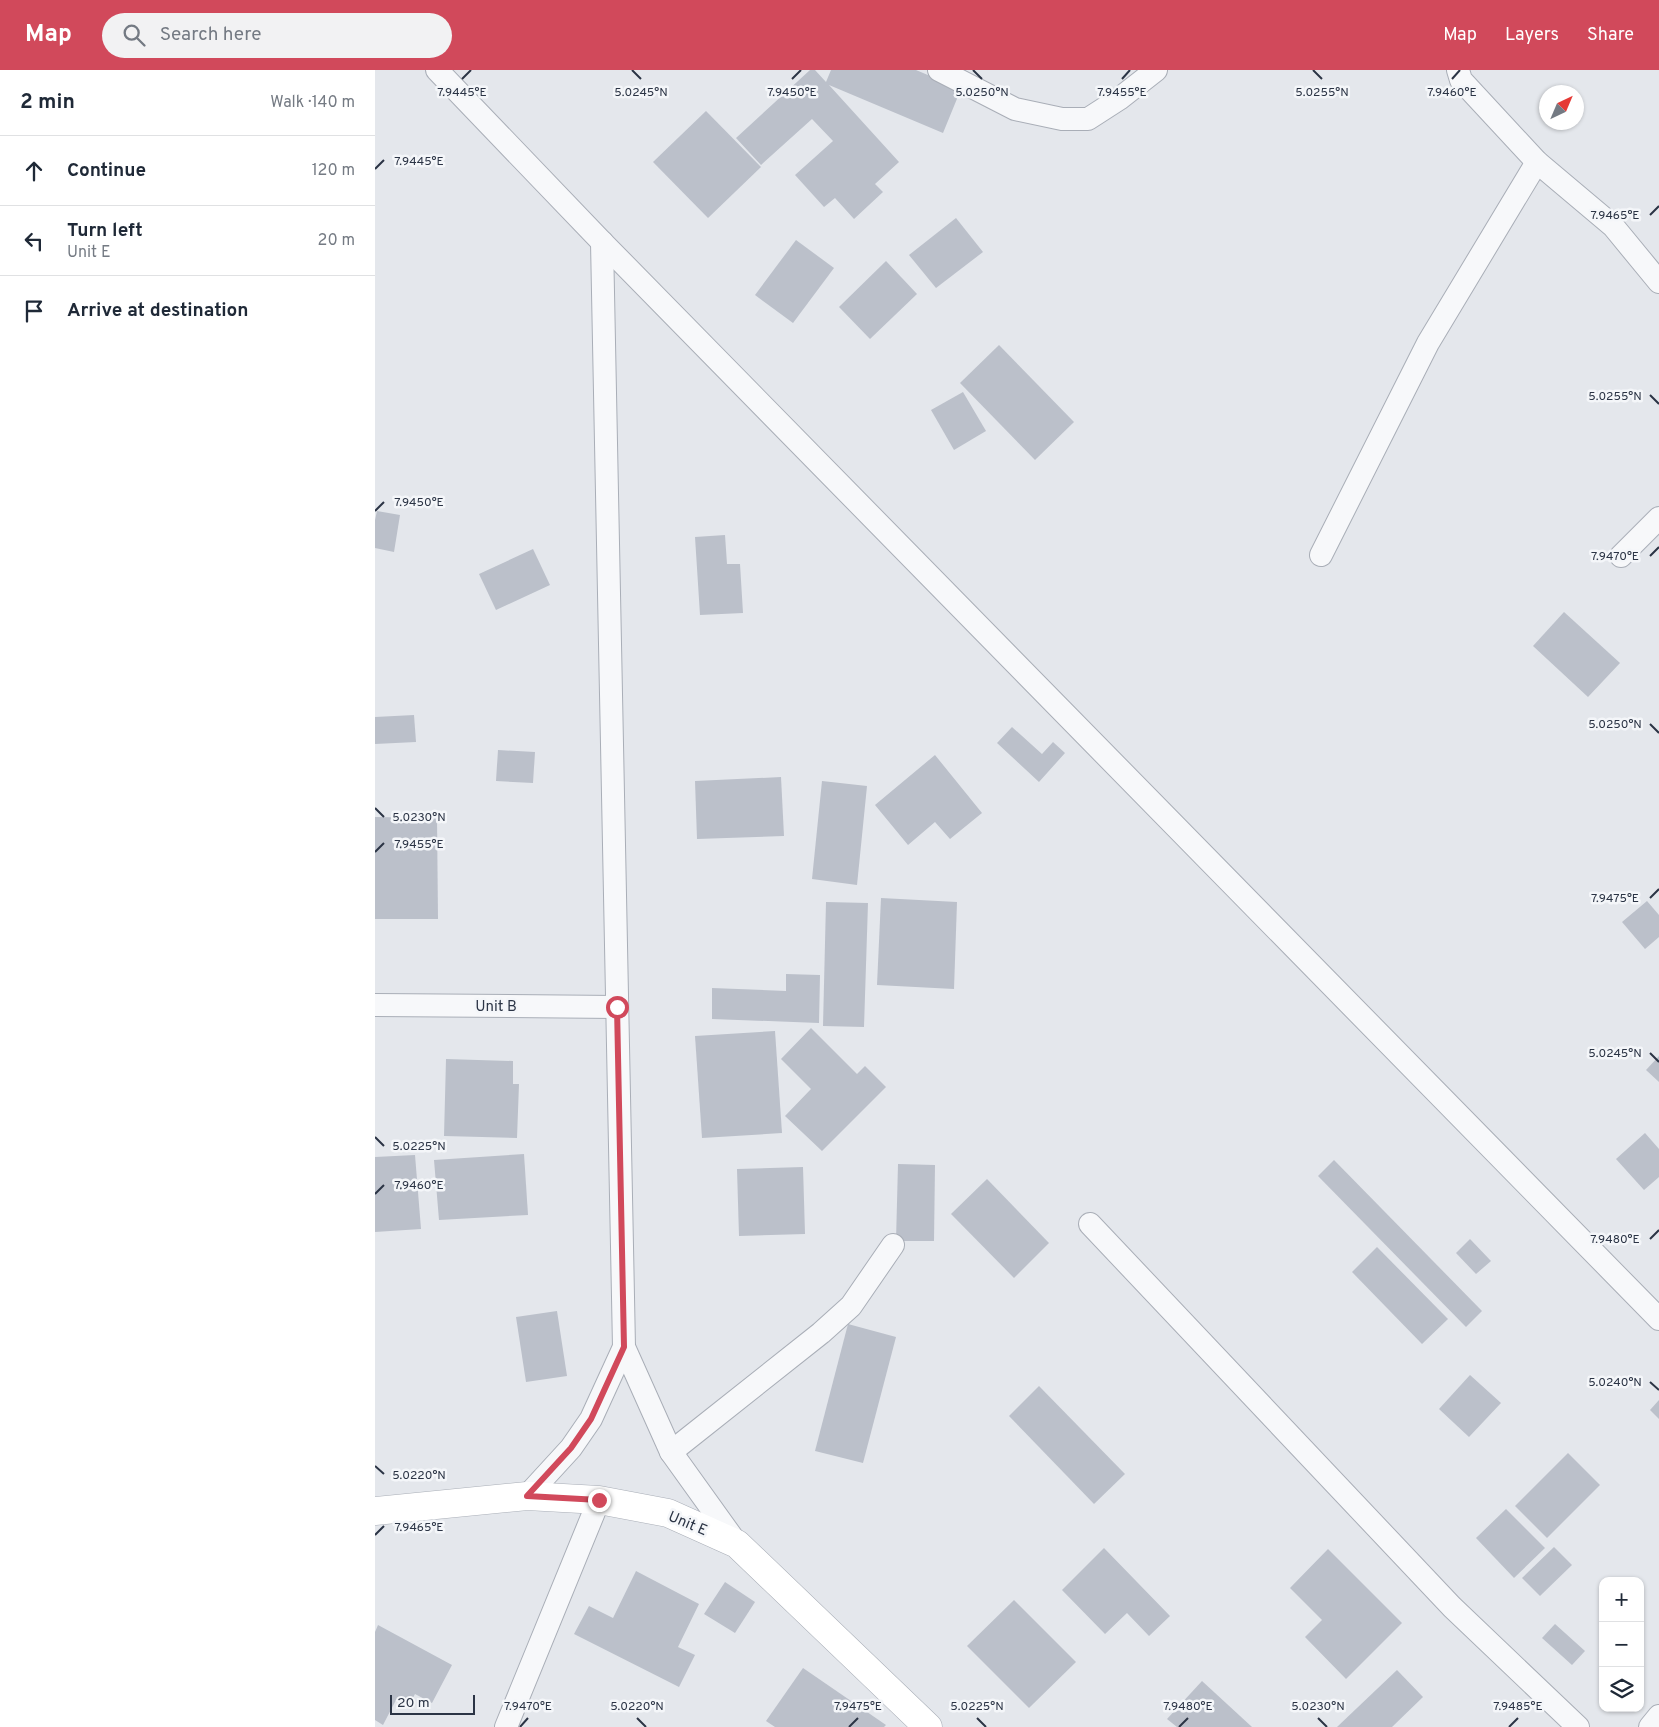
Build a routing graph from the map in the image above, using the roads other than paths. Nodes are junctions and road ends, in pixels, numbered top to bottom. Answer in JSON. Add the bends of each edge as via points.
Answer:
{"nodes":[{"id":1,"x":437,"y":70,"type":"edge"},
{"id":2,"x":939,"y":70,"type":"edge"},
{"id":3,"x":1156,"y":70,"type":"edge"},
{"id":4,"x":1458,"y":70,"type":"edge"},
{"id":5,"x":1537,"y":162,"type":"junction"},
{"id":6,"x":602,"y":242,"type":"junction"},
{"id":7,"x":1659,"y":282,"type":"edge"},
{"id":8,"x":1659,"y":518,"type":"edge"},
{"id":9,"x":1321,"y":555,"type":"dead end"},
{"id":10,"x":1621,"y":556,"type":"dead end"},
{"id":11,"x":375,"y":1006,"type":"edge"},
{"id":12,"x":617,"y":1007,"type":"junction"},
{"id":13,"x":1090,"y":1224,"type":"dead end"},
{"id":14,"x":893,"y":1245,"type":"dead end"},
{"id":15,"x":1659,"y":1319,"type":"edge"},
{"id":16,"x":624,"y":1347,"type":"junction"},
{"id":17,"x":671,"y":1452,"type":"junction"},
{"id":18,"x":527,"y":1496,"type":"junction"},
{"id":19,"x":599,"y":1500,"type":"junction"},
{"id":20,"x":375,"y":1512,"type":"edge"},
{"id":21,"x":737,"y":1544,"type":"junction"},
{"id":22,"x":1659,"y":1716,"type":"edge"},
{"id":23,"x":506,"y":1727,"type":"edge"},
{"id":24,"x":928,"y":1727,"type":"edge"},
{"id":25,"x":1577,"y":1727,"type":"edge"},
{"id":26,"x":1650,"y":1727,"type":"edge"}],
"edges":[{"from":1,"to":6,"type":"street"},
{"from":2,"to":3,"type":"street","via":[[1015,109],[1062,119],[1088,120]]},
{"from":4,"to":5,"type":"street","via":[[1461,80]]},
{"from":5,"to":7,"type":"street","via":[[1613,226]]},
{"from":5,"to":9,"type":"street","via":[[1428,342]]},
{"from":6,"to":12,"type":"street"},
{"from":6,"to":15,"type":"street"},
{"from":8,"to":10,"type":"street"},
{"from":11,"to":12,"type":"street","name":"Unit B"},
{"from":12,"to":16,"type":"street"},
{"from":13,"to":25,"type":"street","via":[[1452,1607]]},
{"from":14,"to":17,"type":"street","via":[[851,1306]]},
{"from":16,"to":17,"type":"street"},
{"from":16,"to":18,"type":"street","via":[[591,1419],[571,1448]]},
{"from":17,"to":21,"type":"street"},
{"from":18,"to":19,"type":"street","name":"Unit E"},
{"from":18,"to":20,"type":"street","name":"Unit E"},
{"from":19,"to":21,"type":"street","name":"Unit E","via":[[668,1513]]},
{"from":19,"to":23,"type":"street"},
{"from":21,"to":24,"type":"street","name":"Unit E"},
{"from":22,"to":26,"type":"street"}]}
